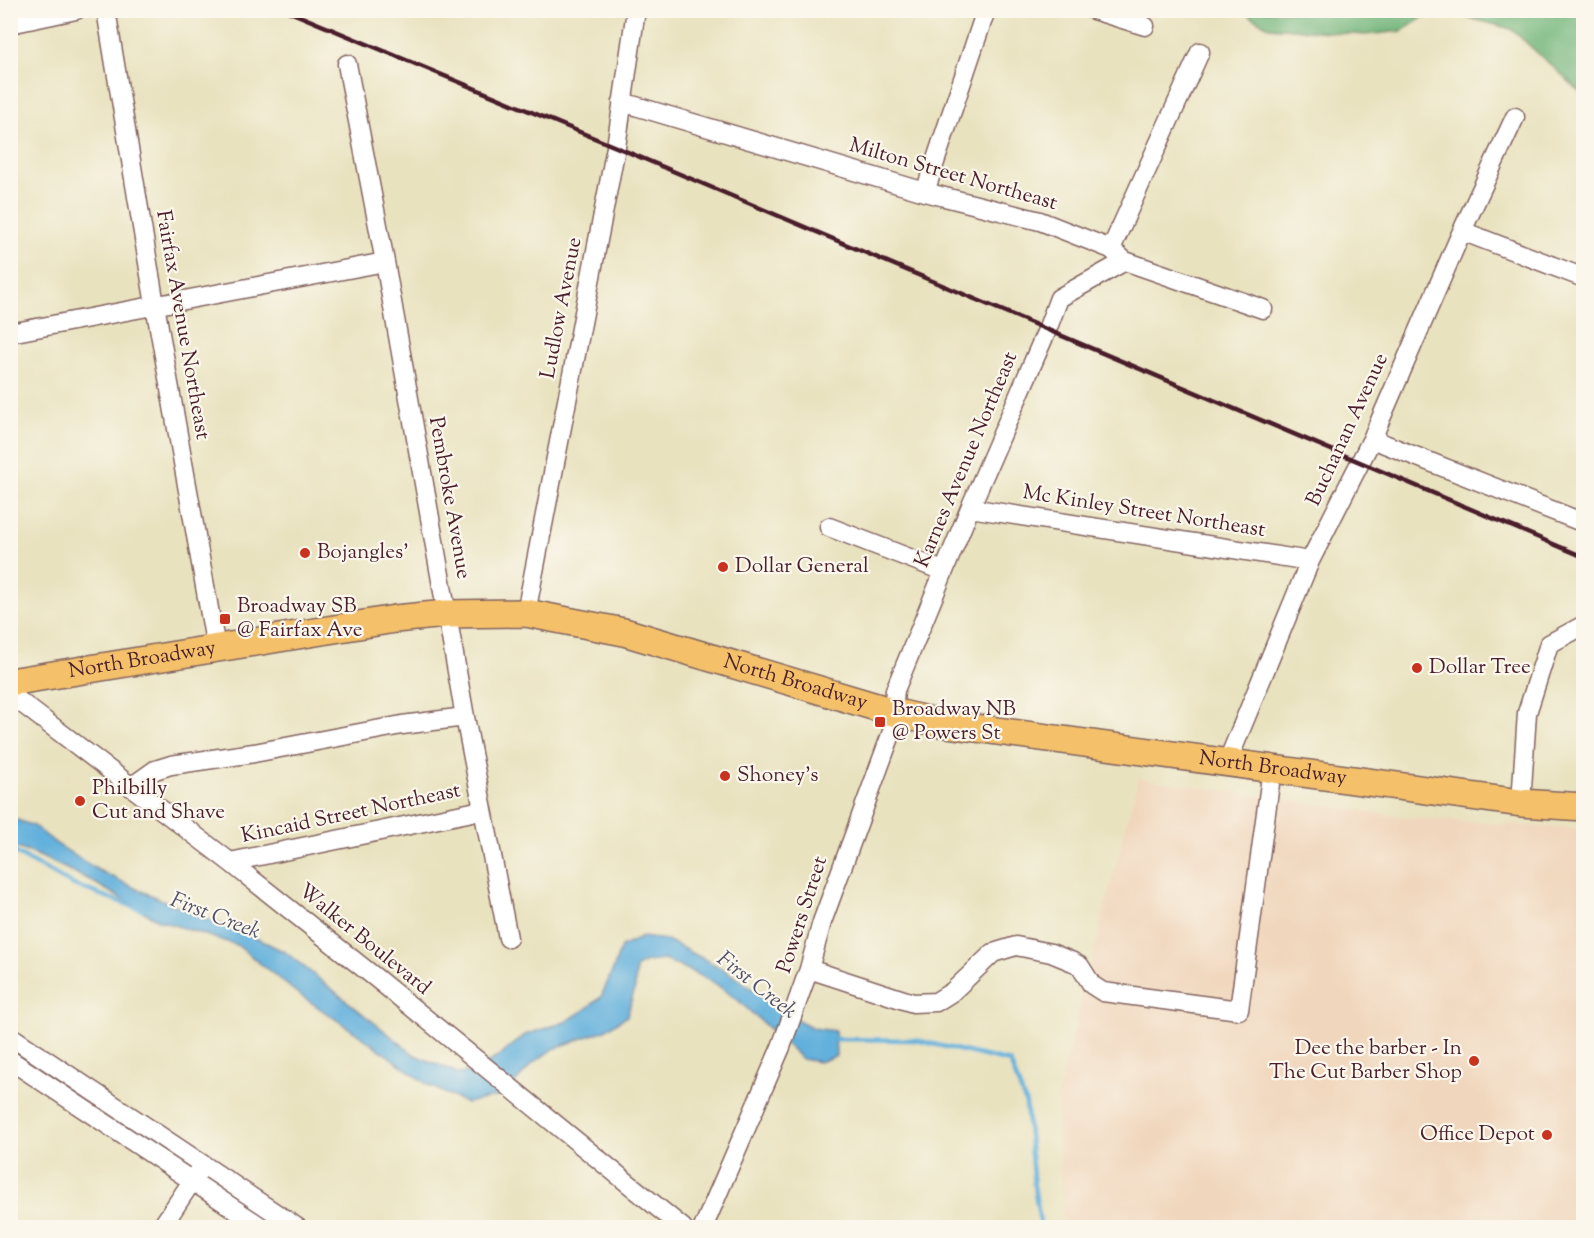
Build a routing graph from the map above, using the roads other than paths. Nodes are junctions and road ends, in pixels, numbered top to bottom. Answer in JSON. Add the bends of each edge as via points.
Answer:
{"nodes":[{"id":1,"x":76,"y":10,"type":"edge"},
{"id":2,"x":106,"y":10,"type":"edge"},
{"id":3,"x":636,"y":10,"type":"edge"},
{"id":4,"x":986,"y":10,"type":"edge"},
{"id":5,"x":1093,"y":10,"type":"edge"},
{"id":6,"x":10,"y":24,"type":"edge"},
{"id":7,"x":1145,"y":26,"type":"dead end"},
{"id":8,"x":1200,"y":52,"type":"dead end"},
{"id":9,"x":348,"y":64,"type":"dead end"},
{"id":10,"x":622,"y":102,"type":"junction"},
{"id":11,"x":1515,"y":117,"type":"dead end"},
{"id":12,"x":925,"y":192,"type":"junction"},
{"id":13,"x":1462,"y":231,"type":"junction"},
{"id":14,"x":1111,"y":249,"type":"junction"},
{"id":15,"x":1125,"y":261,"type":"junction"},
{"id":16,"x":385,"y":262,"type":"junction"},
{"id":17,"x":1584,"y":278,"type":"edge"},
{"id":18,"x":155,"y":305,"type":"junction"},
{"id":19,"x":1263,"y":309,"type":"dead end"},
{"id":20,"x":10,"y":333,"type":"edge"},
{"id":21,"x":1372,"y":439,"type":"junction"},
{"id":22,"x":970,"y":508,"type":"junction"},
{"id":23,"x":1584,"y":523,"type":"edge"},
{"id":24,"x":829,"y":527,"type":"dead end"},
{"id":25,"x":1310,"y":561,"type":"junction"},
{"id":26,"x":943,"y":572,"type":"junction"},
{"id":27,"x":526,"y":613,"type":"junction"},
{"id":28,"x":446,"y":614,"type":"junction"},
{"id":29,"x":1584,"y":625,"type":"edge"},
{"id":30,"x":216,"y":648,"type":"junction"},
{"id":31,"x":10,"y":682,"type":"edge"},
{"id":32,"x":10,"y":696,"type":"edge"},
{"id":33,"x":893,"y":712,"type":"junction"},
{"id":34,"x":465,"y":717,"type":"junction"},
{"id":35,"x":1227,"y":763,"type":"junction"},
{"id":36,"x":1272,"y":770,"type":"junction"},
{"id":37,"x":131,"y":787,"type":"junction"},
{"id":38,"x":1521,"y":803,"type":"junction"},
{"id":39,"x":1584,"y":807,"type":"edge"},
{"id":40,"x":482,"y":810,"type":"junction"},
{"id":41,"x":230,"y":862,"type":"junction"},
{"id":42,"x":508,"y":938,"type":"dead end"},
{"id":43,"x":809,"y":969,"type":"junction"},
{"id":44,"x":10,"y":1036,"type":"edge"},
{"id":45,"x":10,"y":1060,"type":"edge"},
{"id":46,"x":203,"y":1164,"type":"junction"},
{"id":47,"x":193,"y":1180,"type":"junction"},
{"id":48,"x":161,"y":1227,"type":"edge"},
{"id":49,"x":263,"y":1227,"type":"edge"},
{"id":50,"x":298,"y":1227,"type":"edge"},
{"id":51,"x":683,"y":1227,"type":"edge"},
{"id":52,"x":703,"y":1227,"type":"edge"}],
"edges":[{"from":1,"to":6,"type":"street"},
{"from":2,"to":18,"type":"street","name":"Fairfax Avenue Northeast"},
{"from":3,"to":10,"type":"street","name":"Ludlow Avenue"},
{"from":4,"to":12,"type":"street"},
{"from":5,"to":7,"type":"street"},
{"from":8,"to":14,"type":"street"},
{"from":9,"to":16,"type":"street","name":"Pembroke Avenue"},
{"from":10,"to":12,"type":"street","name":"Milton Street Northeast"},
{"from":10,"to":27,"type":"street","name":"Ludlow Avenue"},
{"from":11,"to":13,"type":"street","name":"Buchanan Avenue"},
{"from":12,"to":14,"type":"street","name":"Milton Street Northeast","via":[[1040,221]]},
{"from":13,"to":17,"type":"street"},
{"from":13,"to":21,"type":"street","name":"Buchanan Avenue"},
{"from":14,"to":15,"type":"street","name":"Milton Street Northeast"},
{"from":15,"to":19,"type":"street","name":"Milton Street Northeast"},
{"from":15,"to":22,"type":"street","name":"Karnes Avenue Northeast","via":[[1059,298]]},
{"from":16,"to":18,"type":"street"},
{"from":16,"to":28,"type":"street","name":"Pembroke Avenue"},
{"from":18,"to":20,"type":"street"},
{"from":18,"to":30,"type":"street","name":"Fairfax Avenue Northeast"},
{"from":21,"to":23,"type":"street"},
{"from":21,"to":25,"type":"street","name":"Buchanan Avenue"},
{"from":22,"to":25,"type":"street","name":"Mc Kinley Street Northeast"},
{"from":22,"to":26,"type":"street","name":"Karnes Avenue Northeast"},
{"from":24,"to":26,"type":"street"},
{"from":25,"to":35,"type":"street","name":"Buchanan Avenue"},
{"from":26,"to":33,"type":"street","name":"Karnes Avenue Northeast","via":[[895,690]]},
{"from":27,"to":28,"type":"main road","name":"North Broadway"},
{"from":27,"to":33,"type":"main road","name":"North Broadway","via":[[624,632]]},
{"from":28,"to":30,"type":"main road","name":"North Broadway"},
{"from":28,"to":34,"type":"street","name":"Pembroke Avenue"},
{"from":29,"to":38,"type":"street","via":[[1549,644],[1527,712]]},
{"from":30,"to":31,"type":"main road","name":"North Broadway"},
{"from":32,"to":37,"type":"street","name":"Walker Boulevard"},
{"from":33,"to":35,"type":"main road","name":"North Broadway","via":[[950,725]]},
{"from":33,"to":43,"type":"street","name":"Powers Street","via":[[893,729],[822,922]]},
{"from":34,"to":37,"type":"street","via":[[171,765],[155,770]]},
{"from":34,"to":40,"type":"street","name":"Pembroke Avenue"},
{"from":35,"to":36,"type":"main road","name":"North Broadway"},
{"from":36,"to":38,"type":"main road","name":"North Broadway"},
{"from":36,"to":43,"type":"street","via":[[1239,1010],[1103,992],[1092,985],[1080,966],[1051,953],[1016,946],[993,953],[936,1002],[913,1003]]},
{"from":37,"to":41,"type":"street","name":"Walker Boulevard"},
{"from":38,"to":39,"type":"main road","name":"North Broadway"},
{"from":40,"to":41,"type":"street","name":"Kincaid Street Northeast"},
{"from":40,"to":42,"type":"street","name":"Pembroke Avenue"},
{"from":41,"to":51,"type":"street","name":"Walker Boulevard"},
{"from":43,"to":52,"type":"street","name":"Powers Street","via":[[781,1047]]},
{"from":44,"to":46,"type":"street"},
{"from":45,"to":47,"type":"street"},
{"from":46,"to":47,"type":"street"},
{"from":46,"to":50,"type":"street"},
{"from":47,"to":48,"type":"street"},
{"from":47,"to":49,"type":"street"}]}
